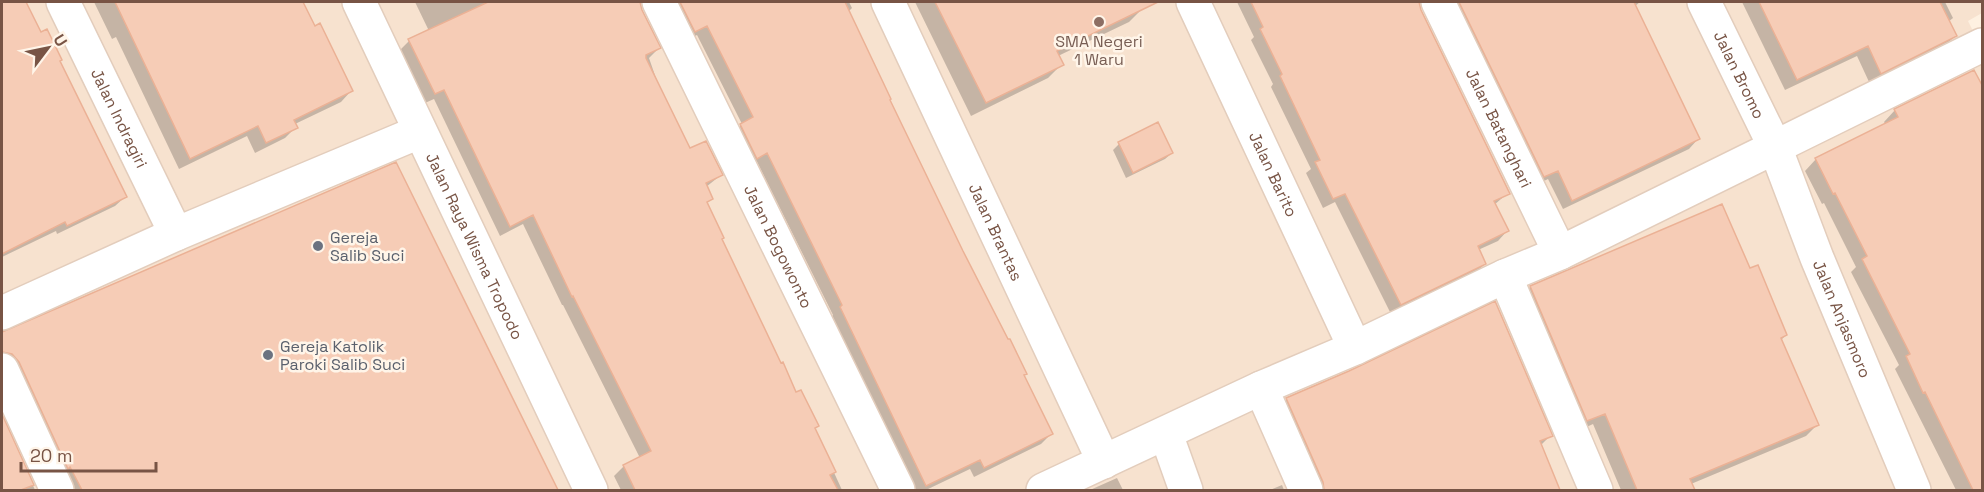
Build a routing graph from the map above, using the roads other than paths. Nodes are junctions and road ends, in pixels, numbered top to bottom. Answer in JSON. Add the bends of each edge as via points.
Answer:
{"nodes":[{"id":1,"x":63,"y":2,"type":"edge"},
{"id":2,"x":359,"y":2,"type":"edge"},
{"id":3,"x":660,"y":2,"type":"edge"},
{"id":4,"x":888,"y":2,"type":"edge"},
{"id":5,"x":1193,"y":2,"type":"edge"},
{"id":6,"x":1438,"y":2,"type":"edge"},
{"id":7,"x":1704,"y":2,"type":"edge"},
{"id":8,"x":1983,"y":45,"type":"edge"},
{"id":9,"x":419,"y":132,"type":"junction"},
{"id":10,"x":1775,"y":147,"type":"junction"},
{"id":11,"x":176,"y":234,"type":"junction"},
{"id":12,"x":1560,"y":253,"type":"junction"},
{"id":13,"x":1506,"y":276,"type":"junction"},
{"id":14,"x":2,"y":313,"type":"edge"},
{"id":15,"x":1355,"y":348,"type":"junction"},
{"id":16,"x":2,"y":370,"type":"edge"},
{"id":17,"x":1261,"y":388,"type":"junction"},
{"id":18,"x":1166,"y":434,"type":"junction"},
{"id":19,"x":1104,"y":462,"type":"junction"},
{"id":20,"x":57,"y":490,"type":"edge"},
{"id":21,"x":591,"y":490,"type":"edge"},
{"id":22,"x":898,"y":490,"type":"edge"},
{"id":23,"x":1043,"y":490,"type":"edge"},
{"id":24,"x":1186,"y":490,"type":"edge"},
{"id":25,"x":1306,"y":490,"type":"edge"},
{"id":26,"x":1596,"y":490,"type":"edge"},
{"id":27,"x":1914,"y":490,"type":"edge"}],
"edges":[{"from":1,"to":11,"type":"street","name":"Jalan Indragiri"},
{"from":2,"to":9,"type":"street","name":"Jalan Raya Wisma Tropodo"},
{"from":3,"to":22,"type":"street","name":"Jalan Bogowonto"},
{"from":4,"to":19,"type":"street","name":"Jalan Brantas"},
{"from":5,"to":15,"type":"street","name":"Jalan Barito"},
{"from":6,"to":12,"type":"street","name":"Jalan Batanghari"},
{"from":7,"to":10,"type":"street","name":"Jalan Bromo"},
{"from":8,"to":10,"type":"street"},
{"from":9,"to":11,"type":"street"},
{"from":9,"to":21,"type":"street","name":"Jalan Raya Wisma Tropodo"},
{"from":10,"to":12,"type":"street"},
{"from":10,"to":27,"type":"street","name":"Jalan Anjasmoro"},
{"from":11,"to":14,"type":"street"},
{"from":12,"to":13,"type":"street"},
{"from":13,"to":15,"type":"street"},
{"from":13,"to":26,"type":"street"},
{"from":15,"to":17,"type":"street"},
{"from":16,"to":20,"type":"street"},
{"from":17,"to":18,"type":"street"},
{"from":17,"to":25,"type":"street"},
{"from":18,"to":19,"type":"street"},
{"from":18,"to":24,"type":"street"},
{"from":19,"to":23,"type":"street"}]}
